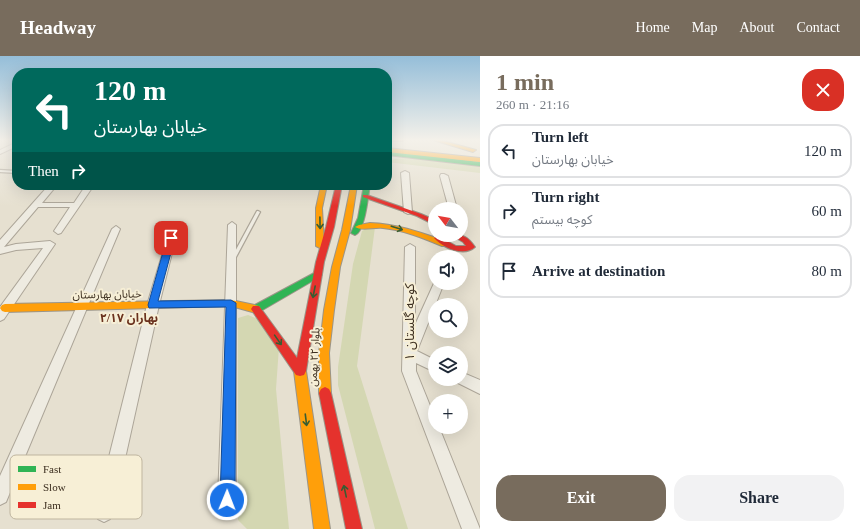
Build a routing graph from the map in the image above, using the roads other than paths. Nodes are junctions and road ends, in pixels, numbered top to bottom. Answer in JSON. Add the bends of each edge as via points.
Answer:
{"nodes":[{"id":1,"x":462,"y":162,"type":"edge"},
{"id":2,"x":480,"y":164,"type":"edge"},
{"id":3,"x":0,"y":171,"type":"edge"},
{"id":4,"x":12,"y":172,"type":"edge"},
{"id":5,"x":405,"y":173,"type":"dead end"},
{"id":6,"x":444,"y":176,"type":"dead end"},
{"id":7,"x":48,"y":190,"type":"edge"},
{"id":8,"x":86,"y":190,"type":"edge"},
{"id":9,"x":323,"y":190,"type":"edge"},
{"id":10,"x":338,"y":190,"type":"edge"},
{"id":11,"x":353,"y":190,"type":"edge"},
{"id":12,"x":366,"y":190,"type":"edge"},
{"id":13,"x":364,"y":196,"type":"junction"},
{"id":14,"x":450,"y":202,"type":"edge"},
{"id":15,"x":35,"y":205,"type":"junction"},
{"id":16,"x":76,"y":205,"type":"junction"},
{"id":17,"x":405,"y":211,"type":"junction"},
{"id":18,"x":258,"y":212,"type":"dead end"},
{"id":19,"x":348,"y":213,"type":"junction"},
{"id":20,"x":388,"y":213,"type":"dead end"},
{"id":21,"x":375,"y":216,"type":"dead end"},
{"id":22,"x":428,"y":220,"type":"edge"},
{"id":23,"x":360,"y":222,"type":"junction"},
{"id":24,"x":175,"y":225,"type":"dead end"},
{"id":25,"x":232,"y":225,"type":"dead end"},
{"id":26,"x":116,"y":229,"type":"dead end"},
{"id":27,"x":58,"y":231,"type":"dead end"},
{"id":28,"x":468,"y":240,"type":"edge"},
{"id":29,"x":467,"y":242,"type":"edge"},
{"id":30,"x":445,"y":244,"type":"joint"},
{"id":31,"x":480,"y":245,"type":"edge"},
{"id":32,"x":0,"y":246,"type":"edge"},
{"id":33,"x":410,"y":248,"type":"dead end"},
{"id":34,"x":458,"y":248,"type":"junction"},
{"id":35,"x":0,"y":252,"type":"edge"},
{"id":36,"x":480,"y":256,"type":"edge"},
{"id":37,"x":231,"y":261,"type":"junction"},
{"id":38,"x":320,"y":262,"type":"junction"},
{"id":39,"x":336,"y":267,"type":"junction"},
{"id":40,"x":318,"y":274,"type":"junction"},
{"id":41,"x":436,"y":290,"type":"edge"},
{"id":42,"x":231,"y":303,"type":"junction"},
{"id":43,"x":152,"y":305,"type":"junction"},
{"id":44,"x":82,"y":307,"type":"junction"},
{"id":45,"x":256,"y":309,"type":"junction"},
{"id":46,"x":3,"y":312,"type":"edge"},
{"id":47,"x":409,"y":354,"type":"junction"},
{"id":48,"x":428,"y":363,"type":"edge"},
{"id":49,"x":300,"y":371,"type":"junction"},
{"id":50,"x":468,"y":381,"type":"edge"},
{"id":51,"x":480,"y":387,"type":"edge"},
{"id":52,"x":18,"y":455,"type":"edge"},
{"id":53,"x":117,"y":455,"type":"edge"},
{"id":54,"x":10,"y":473,"type":"edge"},
{"id":55,"x":0,"y":496,"type":"edge"},
{"id":56,"x":227,"y":500,"type":"dead end"},
{"id":57,"x":322,"y":529,"type":"edge"},
{"id":58,"x":354,"y":529,"type":"edge"},
{"id":59,"x":471,"y":529,"type":"edge"}],
"edges":[{"from":1,"to":2,"type":"main road"},
{"from":3,"to":4,"type":"lane"},
{"from":5,"to":17,"type":"street"},
{"from":6,"to":14,"type":"street"},
{"from":7,"to":15,"type":"street"},
{"from":8,"to":16,"type":"street"},
{"from":9,"to":38,"type":"main road","one_way":true,"via":[[319,208]]},
{"from":10,"to":38,"type":"main road","name":"بلوار ۲۲ بهمن"},
{"from":11,"to":19,"type":"main road","name":"بلوار ۲۲ بهمن"},
{"from":12,"to":13,"type":"main road"},
{"from":13,"to":17,"type":"main road"},
{"from":13,"to":23,"type":"main road"},
{"from":15,"to":16,"type":"street"},
{"from":15,"to":32,"type":"street"},
{"from":16,"to":27,"type":"street"},
{"from":17,"to":20,"type":"main road"},
{"from":17,"to":22,"type":"main road"},
{"from":18,"to":37,"type":"lane"},
{"from":19,"to":23,"type":"main road"},
{"from":19,"to":39,"type":"main road","name":"بلوار ۲۲ بهمن"},
{"from":21,"to":23,"type":"main road"},
{"from":23,"to":30,"type":"main road","one_way":true,"via":[[389,226]]},
{"from":23,"to":39,"type":"main road"},
{"from":24,"to":43,"type":"street"},
{"from":25,"to":37,"type":"street"},
{"from":26,"to":44,"type":"street"},
{"from":28,"to":31,"type":"main road"},
{"from":29,"to":34,"type":"main road","via":[[471,245],[469,249]]},
{"from":30,"to":34,"type":"main road"},
{"from":33,"to":47,"type":"street","name":"کوچه گلستان ۱"},
{"from":34,"to":36,"type":"main road"},
{"from":35,"to":46,"type":"street","via":[[16,247],[50,244]]},
{"from":37,"to":42,"type":"street"},
{"from":38,"to":40,"type":"main road","name":"بلوار ۲۲ بهمن"},
{"from":58,"to":39,"type":"main road","name":"بلوار ۲۲ بهمن","one_way":true,"via":[[324,389],[324,353]]},
{"from":40,"to":45,"type":"main road"},
{"from":40,"to":49,"type":"main road","name":"بلوار ۲۲ بهمن","one_way":true},
{"from":41,"to":47,"type":"street"},
{"from":42,"to":43,"type":"main road","name":"خیابان بهارستان"},
{"from":42,"to":45,"type":"main road","name":"خیابان بهارستان"},
{"from":42,"to":56,"type":"street"},
{"from":43,"to":44,"type":"main road","name":"خیابان بهارستان"},
{"from":43,"to":53,"type":"street"},
{"from":44,"to":46,"type":"main road","name":"خیابان بهارستان"},
{"from":44,"to":52,"type":"street"},
{"from":45,"to":49,"type":"main road","one_way":true},
{"from":47,"to":48,"type":"street"},
{"from":47,"to":59,"type":"street","name":"کوچه گلستان ۱","via":[[409,371]]},
{"from":49,"to":57,"type":"main road","name":"بلوار ۲۲ بهمن","one_way":true},
{"from":50,"to":51,"type":"street"},
{"from":54,"to":55,"type":"street"}]}
